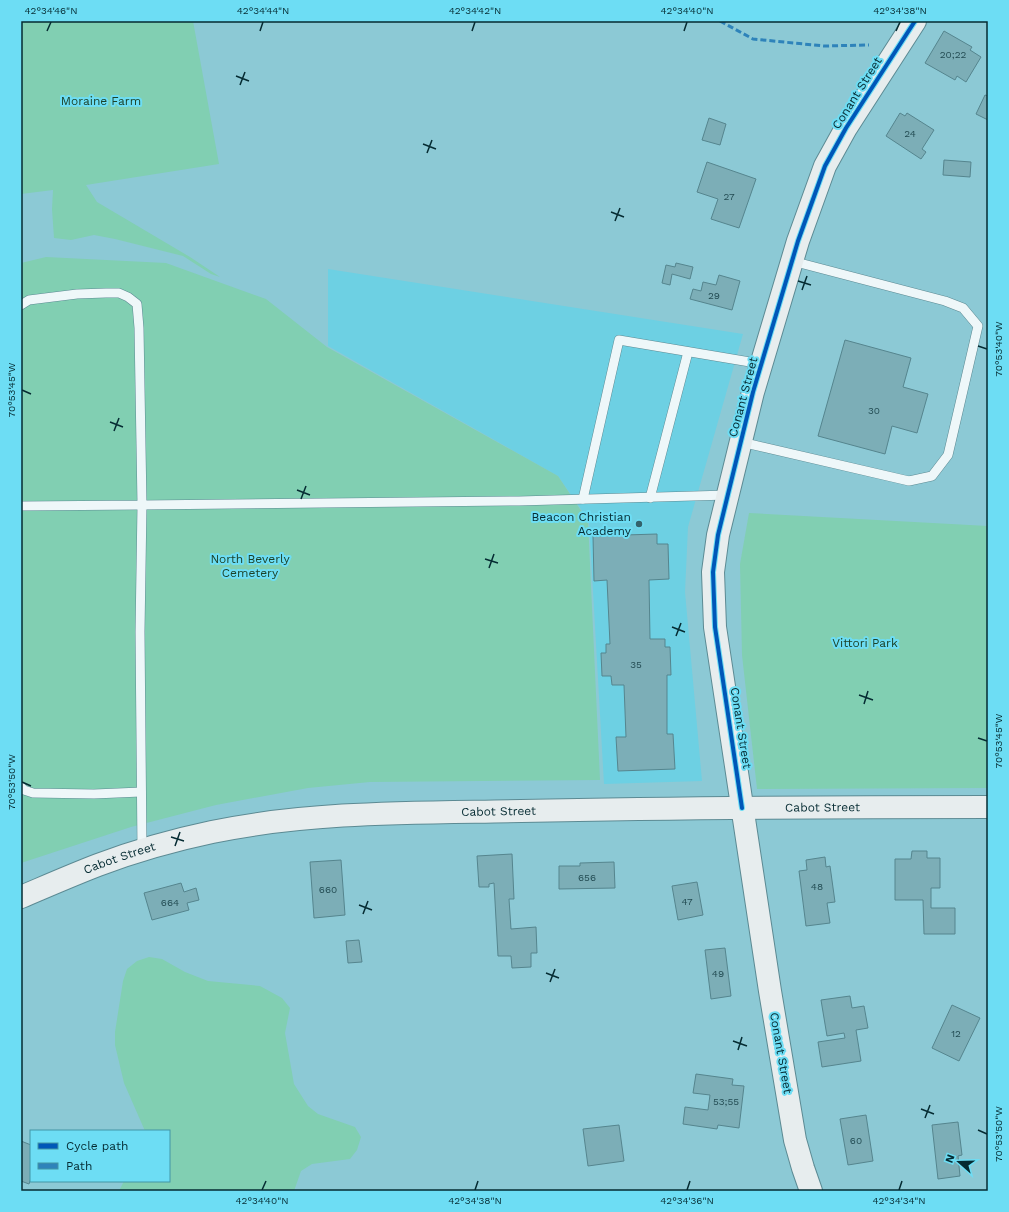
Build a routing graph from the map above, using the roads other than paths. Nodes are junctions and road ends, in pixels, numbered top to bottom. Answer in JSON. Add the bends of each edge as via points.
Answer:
{"nodes":[{"id":1,"x":915,"y":21,"type":"edge"},
{"id":2,"x":792,"y":261,"type":"junction"},
{"id":3,"x":21,"y":305,"type":"edge"},
{"id":4,"x":688,"y":352,"type":"junction"},
{"id":5,"x":762,"y":364,"type":"junction"},
{"id":6,"x":741,"y":442,"type":"junction"},
{"id":7,"x":728,"y":495,"type":"junction"},
{"id":8,"x":650,"y":498,"type":"junction"},
{"id":9,"x":583,"y":499,"type":"junction"},
{"id":10,"x":142,"y":505,"type":"junction"},
{"id":11,"x":21,"y":506,"type":"edge"},
{"id":12,"x":21,"y":786,"type":"edge"},
{"id":13,"x":141,"y":792,"type":"junction"},
{"id":14,"x":988,"y":807,"type":"edge"},
{"id":15,"x":742,"y":808,"type":"junction"},
{"id":16,"x":142,"y":851,"type":"junction"},
{"id":17,"x":21,"y":897,"type":"edge"},
{"id":18,"x":811,"y":1191,"type":"edge"}],
"edges":[{"from":1,"to":2,"type":"main road","name":"Conant Street","via":[[846,128],[825,166]]},
{"from":2,"to":5,"type":"main road","name":"Conant Street"},
{"from":2,"to":6,"type":"lane","via":[[945,301],[963,308],[978,326],[948,455],[932,476],[909,481]]},
{"from":3,"to":10,"type":"lane","via":[[29,300],[106,292],[128,296],[137,304],[140,328]]},
{"from":4,"to":5,"type":"lane"},
{"from":4,"to":8,"type":"lane"},
{"from":4,"to":9,"type":"lane","via":[[619,340]]},
{"from":5,"to":6,"type":"main road","name":"Conant Street"},
{"from":6,"to":7,"type":"main road","name":"Conant Street"},
{"from":7,"to":8,"type":"lane"},
{"from":7,"to":15,"type":"main road","name":"Conant Street","via":[[718,535],[713,572],[715,627]]},
{"from":8,"to":9,"type":"lane"},
{"from":9,"to":10,"type":"lane"},
{"from":10,"to":11,"type":"lane"},
{"from":10,"to":13,"type":"lane"},
{"from":12,"to":13,"type":"lane","via":[[33,793]]},
{"from":13,"to":16,"type":"lane"},
{"from":14,"to":15,"type":"main road","name":"Cabot Street"},
{"from":15,"to":16,"type":"main road","name":"Cabot Street","via":[[325,816],[212,832]]},
{"from":15,"to":18,"type":"main road","name":"Conant Street","via":[[795,1140]]},
{"from":16,"to":17,"type":"main road","name":"Cabot Street","via":[[99,865]]}]}
